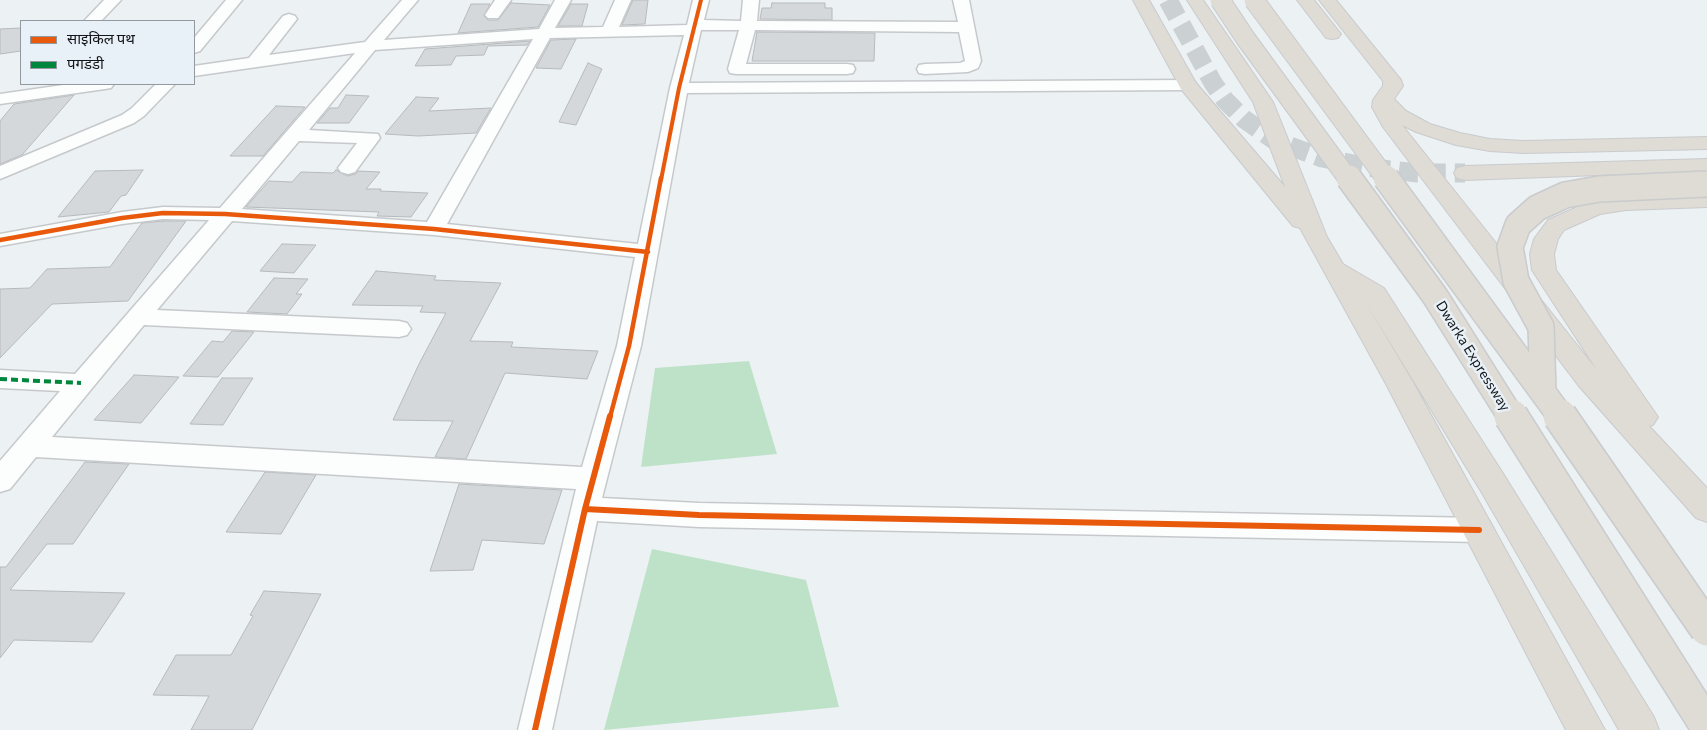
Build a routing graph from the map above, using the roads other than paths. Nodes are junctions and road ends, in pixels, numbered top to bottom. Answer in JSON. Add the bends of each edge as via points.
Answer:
{"nodes":[{"id":1,"x":114,"y":0,"type":"edge"},
{"id":2,"x":234,"y":0,"type":"edge"},
{"id":3,"x":410,"y":0,"type":"edge"},
{"id":4,"x":503,"y":0,"type":"edge"},
{"id":5,"x":563,"y":0,"type":"edge"},
{"id":6,"x":623,"y":0,"type":"edge"},
{"id":7,"x":701,"y":0,"type":"edge"},
{"id":8,"x":751,"y":0,"type":"edge"},
{"id":9,"x":961,"y":0,"type":"edge"},
{"id":10,"x":1142,"y":0,"type":"edge"},
{"id":11,"x":1194,"y":0,"type":"edge"},
{"id":12,"x":1220,"y":0,"type":"edge"},
{"id":13,"x":1254,"y":0,"type":"edge"},
{"id":14,"x":1305,"y":0,"type":"edge"},
{"id":15,"x":1328,"y":0,"type":"edge"},
{"id":16,"x":493,"y":15,"type":"dead end"},
{"id":17,"x":289,"y":19,"type":"dead end"},
{"id":18,"x":93,"y":20,"type":"edge"},
{"id":19,"x":749,"y":24,"type":"junction"},
{"id":20,"x":966,"y":26,"type":"junction"},
{"id":21,"x":694,"y":28,"type":"junction"},
{"id":22,"x":609,"y":32,"type":"junction"},
{"id":23,"x":545,"y":33,"type":"junction"},
{"id":24,"x":370,"y":46,"type":"junction"},
{"id":25,"x":195,"y":47,"type":"edge"},
{"id":26,"x":1344,"y":49,"type":"dead end"},
{"id":27,"x":254,"y":63,"type":"junction"},
{"id":28,"x":863,"y":69,"type":"dead end"},
{"id":29,"x":912,"y":69,"type":"dead end"},
{"id":30,"x":195,"y":71,"type":"edge"},
{"id":31,"x":92,"y":85,"type":"edge"},
{"id":32,"x":165,"y":85,"type":"edge"},
{"id":33,"x":1188,"y":85,"type":"junction"},
{"id":34,"x":679,"y":88,"type":"junction"},
{"id":35,"x":24,"y":90,"type":"edge"},
{"id":36,"x":1378,"y":92,"type":"junction"},
{"id":37,"x":0,"y":99,"type":"edge"},
{"id":38,"x":293,"y":135,"type":"junction"},
{"id":39,"x":1707,"y":143,"type":"edge"},
{"id":40,"x":1707,"y":165,"type":"edge"},
{"id":41,"x":348,"y":168,"type":"dead end"},
{"id":42,"x":0,"y":173,"type":"edge"},
{"id":43,"x":1465,"y":173,"type":"tunnel mouth"},
{"id":44,"x":1707,"y":184,"type":"edge"},
{"id":45,"x":1707,"y":200,"type":"edge"},
{"id":46,"x":225,"y":214,"type":"junction"},
{"id":47,"x":434,"y":229,"type":"junction"},
{"id":48,"x":1315,"y":237,"type":"junction"},
{"id":49,"x":0,"y":239,"type":"edge"},
{"id":50,"x":648,"y":252,"type":"junction"},
{"id":51,"x":1333,"y":268,"type":"junction"},
{"id":52,"x":138,"y":317,"type":"junction"},
{"id":53,"x":399,"y":329,"type":"dead end"},
{"id":54,"x":0,"y":379,"type":"edge"},
{"id":55,"x":81,"y":383,"type":"junction"},
{"id":56,"x":1543,"y":391,"type":"junction"},
{"id":57,"x":31,"y":446,"type":"junction"},
{"id":58,"x":594,"y":479,"type":"junction"},
{"id":59,"x":0,"y":481,"type":"edge"},
{"id":60,"x":1707,"y":504,"type":"edge"},
{"id":61,"x":1707,"y":509,"type":"edge"},
{"id":62,"x":585,"y":510,"type":"junction"},
{"id":63,"x":1479,"y":530,"type":"junction"},
{"id":64,"x":1707,"y":629,"type":"edge"},
{"id":65,"x":1707,"y":726,"type":"edge"},
{"id":66,"x":535,"y":730,"type":"edge"},
{"id":67,"x":1586,"y":730,"type":"edge"},
{"id":68,"x":1640,"y":730,"type":"edge"}],
"edges":[{"from":1,"to":18,"type":"street"},
{"from":2,"to":25,"type":"street"},
{"from":3,"to":24,"type":"street"},
{"from":4,"to":16,"type":"street"},
{"from":5,"to":23,"type":"street"},
{"from":6,"to":22,"type":"street"},
{"from":7,"to":21,"type":"street"},
{"from":8,"to":19,"type":"street"},
{"from":9,"to":20,"type":"street"},
{"from":10,"to":33,"type":"highway"},
{"from":11,"to":48,"type":"highway","via":[[1263,102]]},
{"from":12,"to":65,"type":"highway","name":"Dwarka Expressway","bridge":true,"via":[[1435,296]]},
{"from":13,"to":56,"type":"highway","bridge":true},
{"from":14,"to":26,"type":"highway"},
{"from":15,"to":36,"type":"highway","via":[[1392,80],[1393,86]]},
{"from":17,"to":27,"type":"street"},
{"from":19,"to":20,"type":"street"},
{"from":19,"to":21,"type":"street"},
{"from":19,"to":28,"type":"street","via":[[736,69]]},
{"from":20,"to":29,"type":"street","via":[[973,61],[968,67]]},
{"from":21,"to":22,"type":"street"},
{"from":21,"to":34,"type":"street"},
{"from":22,"to":23,"type":"street"},
{"from":23,"to":24,"type":"street"},
{"from":23,"to":47,"type":"street"},
{"from":24,"to":27,"type":"street"},
{"from":24,"to":38,"type":"street"},
{"from":27,"to":30,"type":"street"},
{"from":31,"to":35,"type":"street"},
{"from":32,"to":42,"type":"street","via":[[128,119]]},
{"from":33,"to":34,"type":"street"},
{"from":33,"to":48,"type":"highway"},
{"from":34,"to":50,"type":"street"},
{"from":35,"to":37,"type":"street"},
{"from":36,"to":39,"type":"highway","via":[[1398,116],[1423,128],[1456,139],[1490,145]]},
{"from":36,"to":61,"type":"highway","via":[[1390,123],[1588,378]]},
{"from":38,"to":41,"type":"street","via":[[371,138]]},
{"from":38,"to":46,"type":"street"},
{"from":40,"to":43,"type":"highway"},
{"from":44,"to":56,"type":"highway","bridge":true,"via":[[1631,186],[1565,195],[1536,208],[1518,226],[1510,247],[1516,281],[1541,327]]},
{"from":45,"to":60,"type":"highway","via":[[1626,203],[1594,208],[1556,225],[1546,239],[1542,254],[1544,270],[1568,307],[1629,398]]},
{"from":46,"to":47,"type":"street"},
{"from":46,"to":49,"type":"street","via":[[145,214]]},
{"from":46,"to":52,"type":"street"},
{"from":47,"to":50,"type":"street"},
{"from":48,"to":51,"type":"highway"},
{"from":50,"to":58,"type":"street","via":[[629,346]]},
{"from":51,"to":63,"type":"highway"},
{"from":51,"to":68,"type":"highway","via":[[1375,294]]},
{"from":52,"to":53,"type":"street"},
{"from":52,"to":55,"type":"street"},
{"from":54,"to":55,"type":"street"},
{"from":55,"to":57,"type":"street"},
{"from":56,"to":64,"type":"highway","bridge":true},
{"from":57,"to":58,"type":"street"},
{"from":57,"to":59,"type":"street"},
{"from":58,"to":62,"type":"street"},
{"from":62,"to":63,"type":"street"},
{"from":62,"to":66,"type":"street"},
{"from":63,"to":67,"type":"highway"}]}
